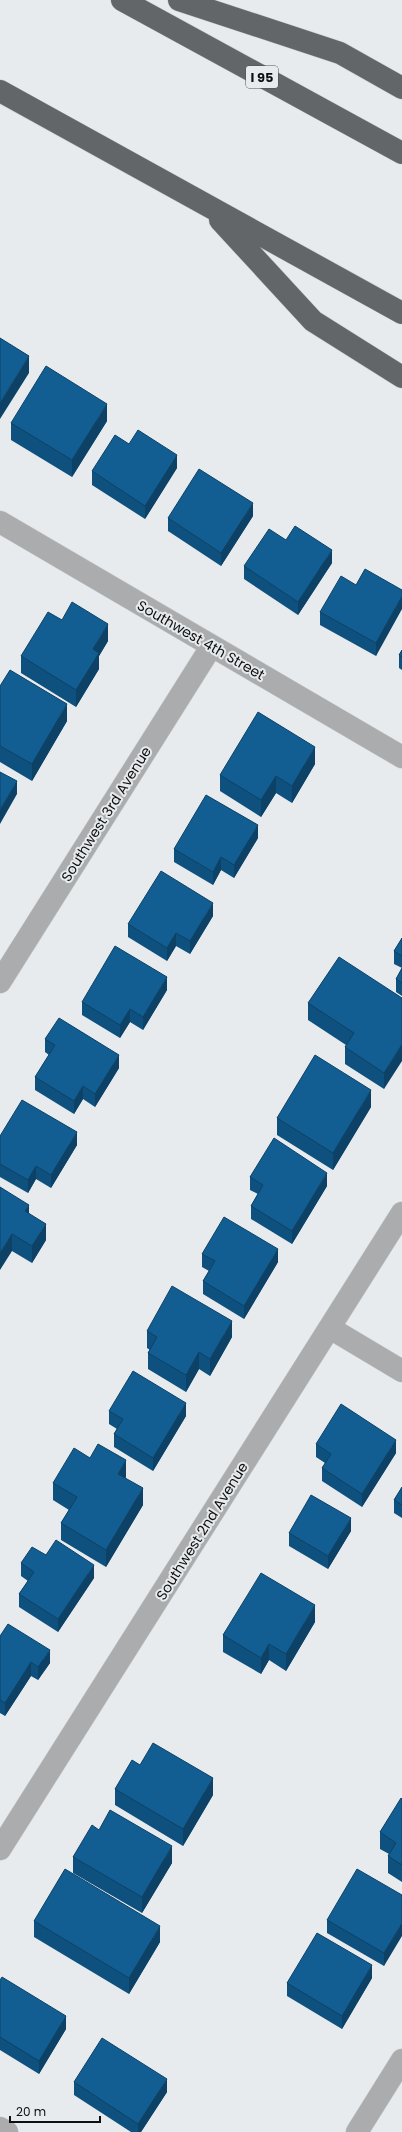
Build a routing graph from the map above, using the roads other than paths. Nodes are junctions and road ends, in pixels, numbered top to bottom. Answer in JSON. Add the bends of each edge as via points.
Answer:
{"nodes":[{"id":1,"x":122,"y":0,"type":"edge"},
{"id":2,"x":179,"y":0,"type":"edge"},
{"id":3,"x":402,"y":88,"type":"edge"},
{"id":4,"x":0,"y":91,"type":"edge"},
{"id":5,"x":402,"y":153,"type":"edge"},
{"id":6,"x":207,"y":206,"type":"junction"},
{"id":7,"x":402,"y":313,"type":"edge"},
{"id":8,"x":402,"y":376,"type":"edge"},
{"id":9,"x":0,"y":522,"type":"edge"},
{"id":10,"x":211,"y":646,"type":"junction"},
{"id":11,"x":402,"y":757,"type":"edge"},
{"id":12,"x":0,"y":982,"type":"edge"},
{"id":13,"x":402,"y":1213,"type":"edge"},
{"id":14,"x":330,"y":1328,"type":"junction"},
{"id":15,"x":402,"y":1371,"type":"edge"},
{"id":16,"x":0,"y":1850,"type":"edge"},
{"id":17,"x":402,"y":2060,"type":"edge"},
{"id":18,"x":0,"y":2128,"type":"edge"},
{"id":19,"x":7,"y":2132,"type":"edge"},
{"id":20,"x":357,"y":2132,"type":"edge"}],
"edges":[{"from":1,"to":5,"type":"highway","number":"I 95"},
{"from":2,"to":3,"type":"highway","via":[[340,53]]},
{"from":4,"to":6,"type":"highway"},
{"from":6,"to":7,"type":"highway"},
{"from":6,"to":8,"type":"highway","via":[[313,321]]},
{"from":9,"to":10,"type":"street","name":"Southwest 4th Street"},
{"from":10,"to":11,"type":"street","name":"Southwest 4th Street"},
{"from":10,"to":12,"type":"street","name":"Southwest 3rd Avenue"},
{"from":13,"to":14,"type":"street","name":"Southwest 2nd Avenue"},
{"from":14,"to":15,"type":"street"},
{"from":14,"to":16,"type":"street","name":"Southwest 2nd Avenue"},
{"from":17,"to":20,"type":"street"},
{"from":18,"to":19,"type":"street"}]}
